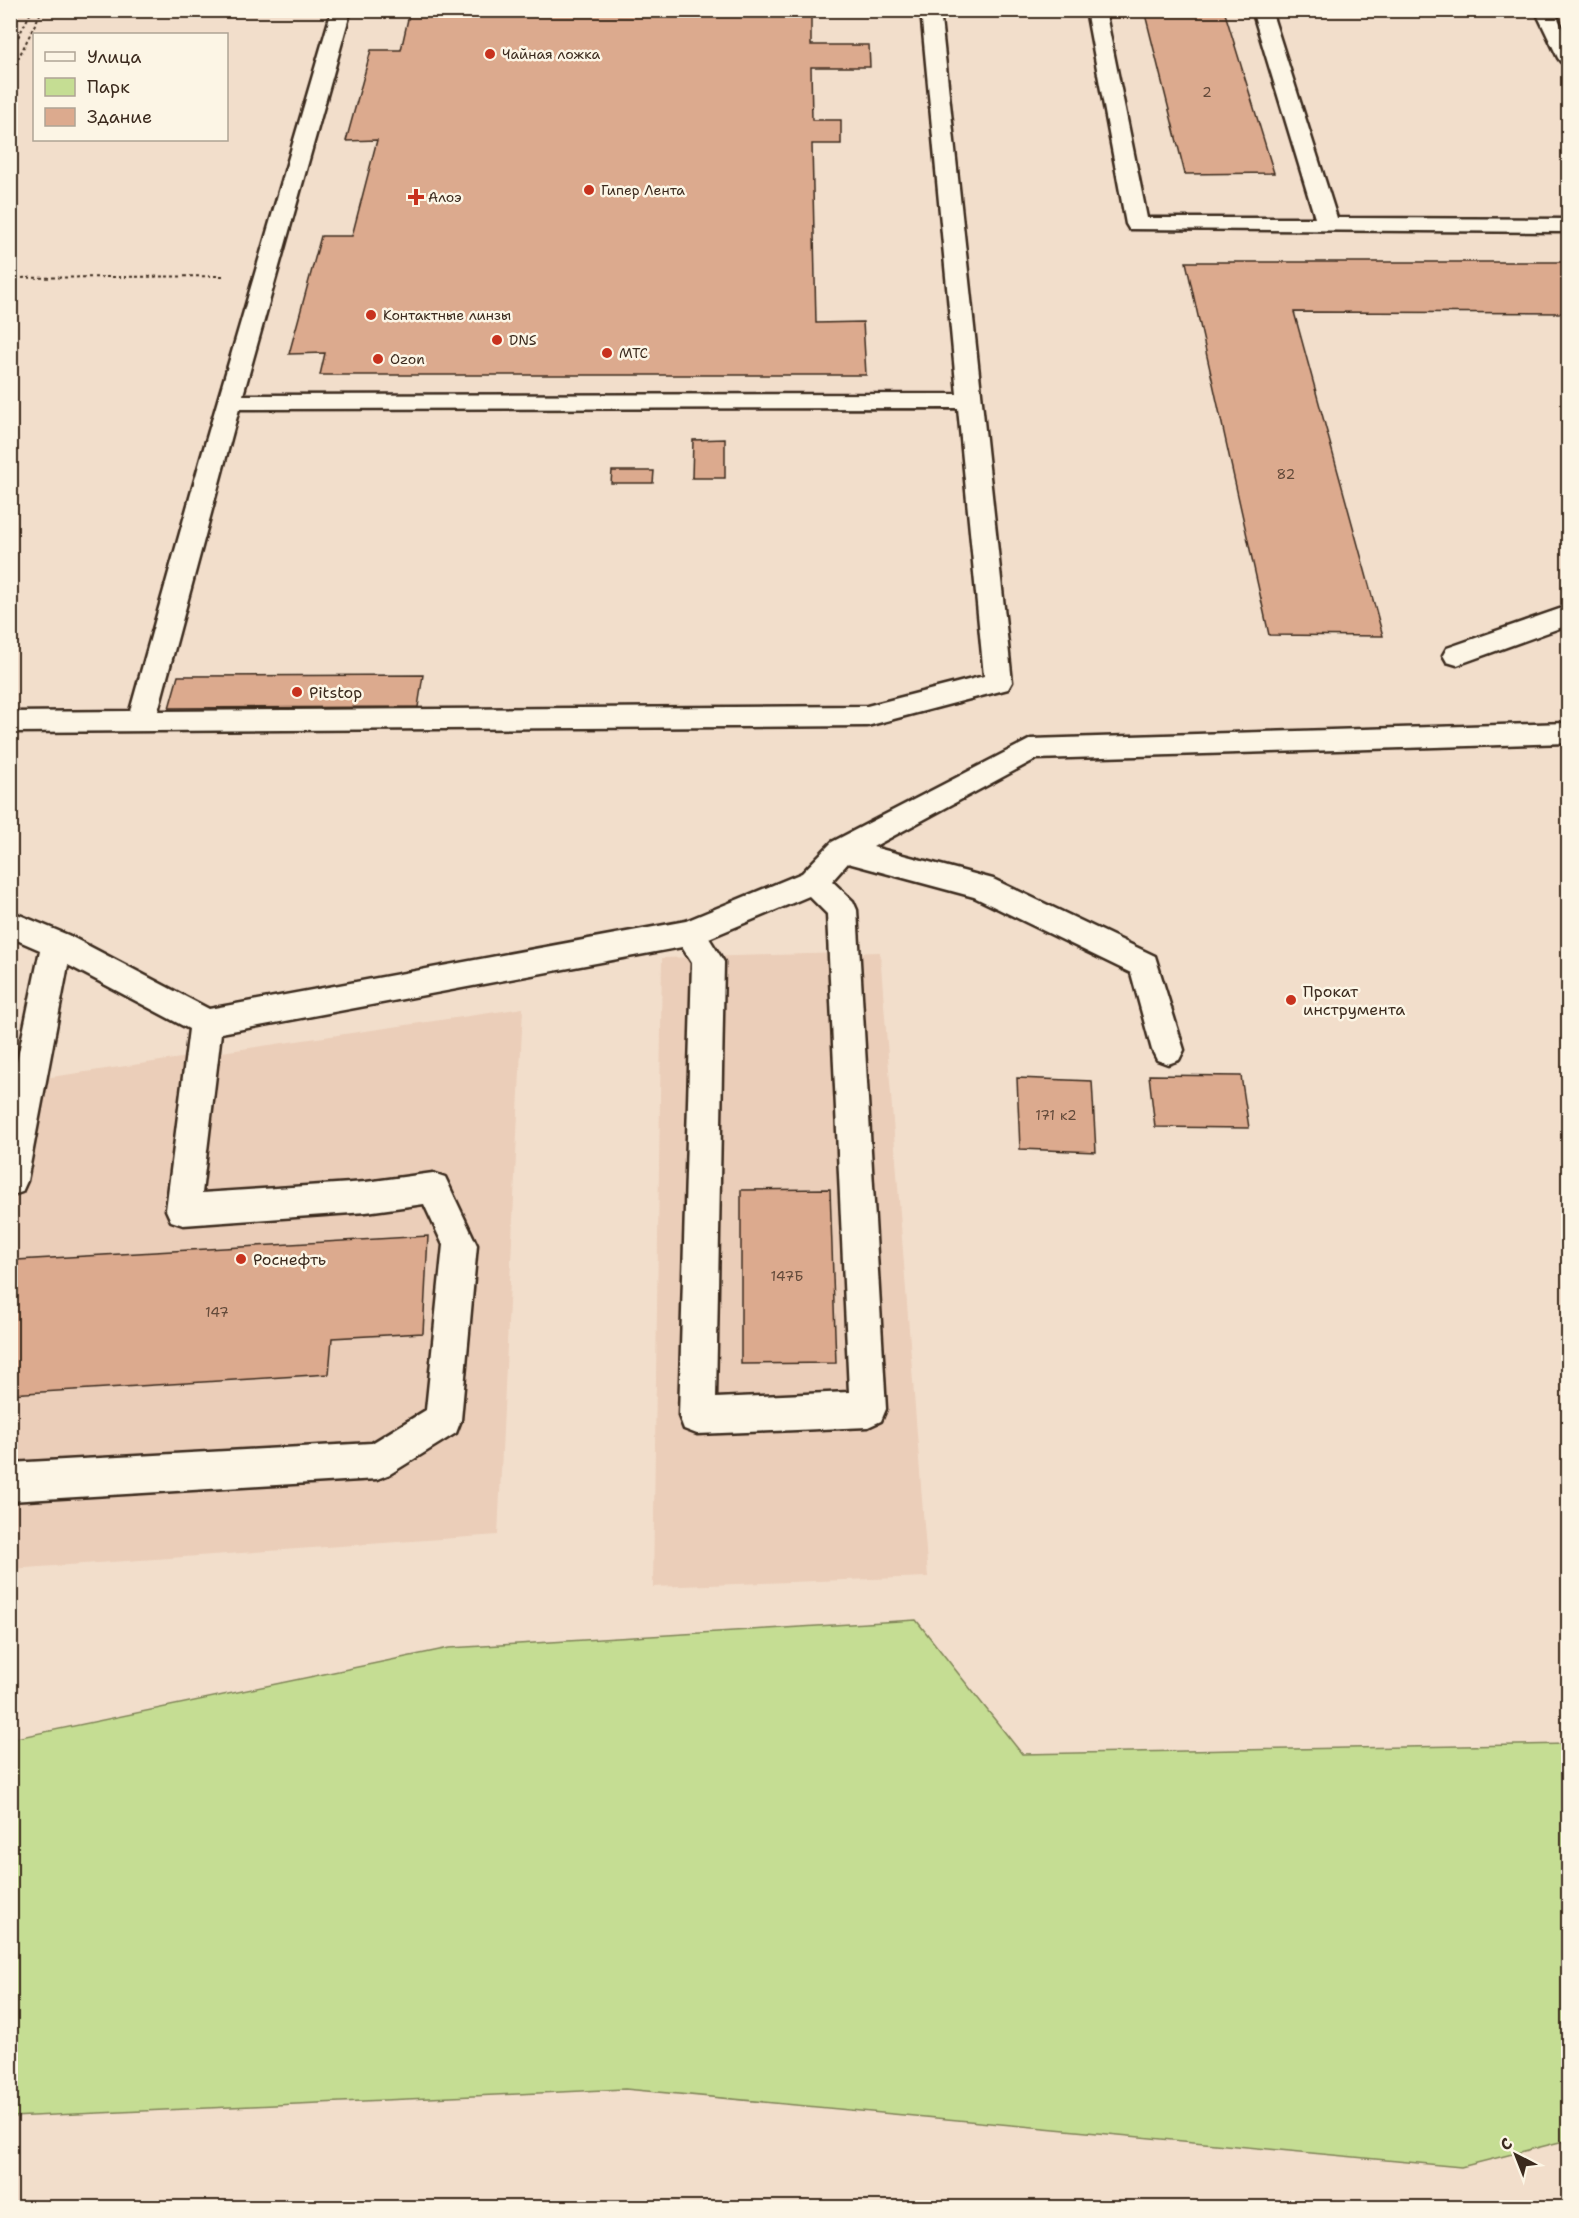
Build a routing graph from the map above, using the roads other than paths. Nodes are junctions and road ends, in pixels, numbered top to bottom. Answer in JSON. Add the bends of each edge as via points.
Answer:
{"nodes":[{"id":1,"x":342,"y":10,"type":"edge"},
{"id":2,"x":930,"y":10,"type":"edge"},
{"id":3,"x":1095,"y":10,"type":"edge"},
{"id":4,"x":1261,"y":10,"type":"edge"},
{"id":5,"x":1544,"y":10,"type":"edge"},
{"id":6,"x":1569,"y":58,"type":"edge"},
{"id":7,"x":1328,"y":225,"type":"junction"},
{"id":8,"x":1569,"y":226,"type":"edge"},
{"id":9,"x":968,"y":401,"type":"junction"},
{"id":10,"x":230,"y":402,"type":"junction"},
{"id":11,"x":1569,"y":615,"type":"edge"},
{"id":12,"x":1456,"y":655,"type":"dead end"},
{"id":13,"x":10,"y":722,"type":"edge"},
{"id":14,"x":141,"y":722,"type":"junction"},
{"id":15,"x":1569,"y":734,"type":"edge"},
{"id":16,"x":842,"y":850,"type":"junction"},
{"id":17,"x":813,"y":881,"type":"junction"},
{"id":18,"x":10,"y":923,"type":"edge"},
{"id":19,"x":690,"y":933,"type":"junction"},
{"id":20,"x":57,"y":944,"type":"junction"},
{"id":21,"x":206,"y":1023,"type":"junction"},
{"id":22,"x":1168,"y":1050,"type":"dead end"},
{"id":23,"x":10,"y":1181,"type":"edge"},
{"id":24,"x":10,"y":1482,"type":"edge"}],
"edges":[{"from":1,"to":10,"type":"street"},
{"from":2,"to":9,"type":"street"},
{"from":3,"to":7,"type":"street","via":[[1137,224]]},
{"from":4,"to":7,"type":"street"},
{"from":5,"to":6,"type":"street"},
{"from":7,"to":8,"type":"street"},
{"from":9,"to":10,"type":"street"},
{"from":9,"to":14,"type":"street","via":[[998,682],[867,716]]},
{"from":10,"to":14,"type":"street"},
{"from":11,"to":12,"type":"street"},
{"from":13,"to":14,"type":"street"},
{"from":15,"to":16,"type":"street","via":[[1032,748]]},
{"from":16,"to":17,"type":"street"},
{"from":16,"to":22,"type":"street","via":[[982,887],[1144,965]]},
{"from":17,"to":19,"type":"street"},
{"from":17,"to":19,"type":"street","via":[[842,910],[868,1409],[697,1416],[708,962]]},
{"from":18,"to":20,"type":"street"},
{"from":19,"to":21,"type":"street"},
{"from":20,"to":21,"type":"street"},
{"from":20,"to":23,"type":"street"},
{"from":21,"to":24,"type":"street","via":[[183,1210],[366,1197],[433,1188],[460,1245],[442,1420],[377,1461]]}]}
